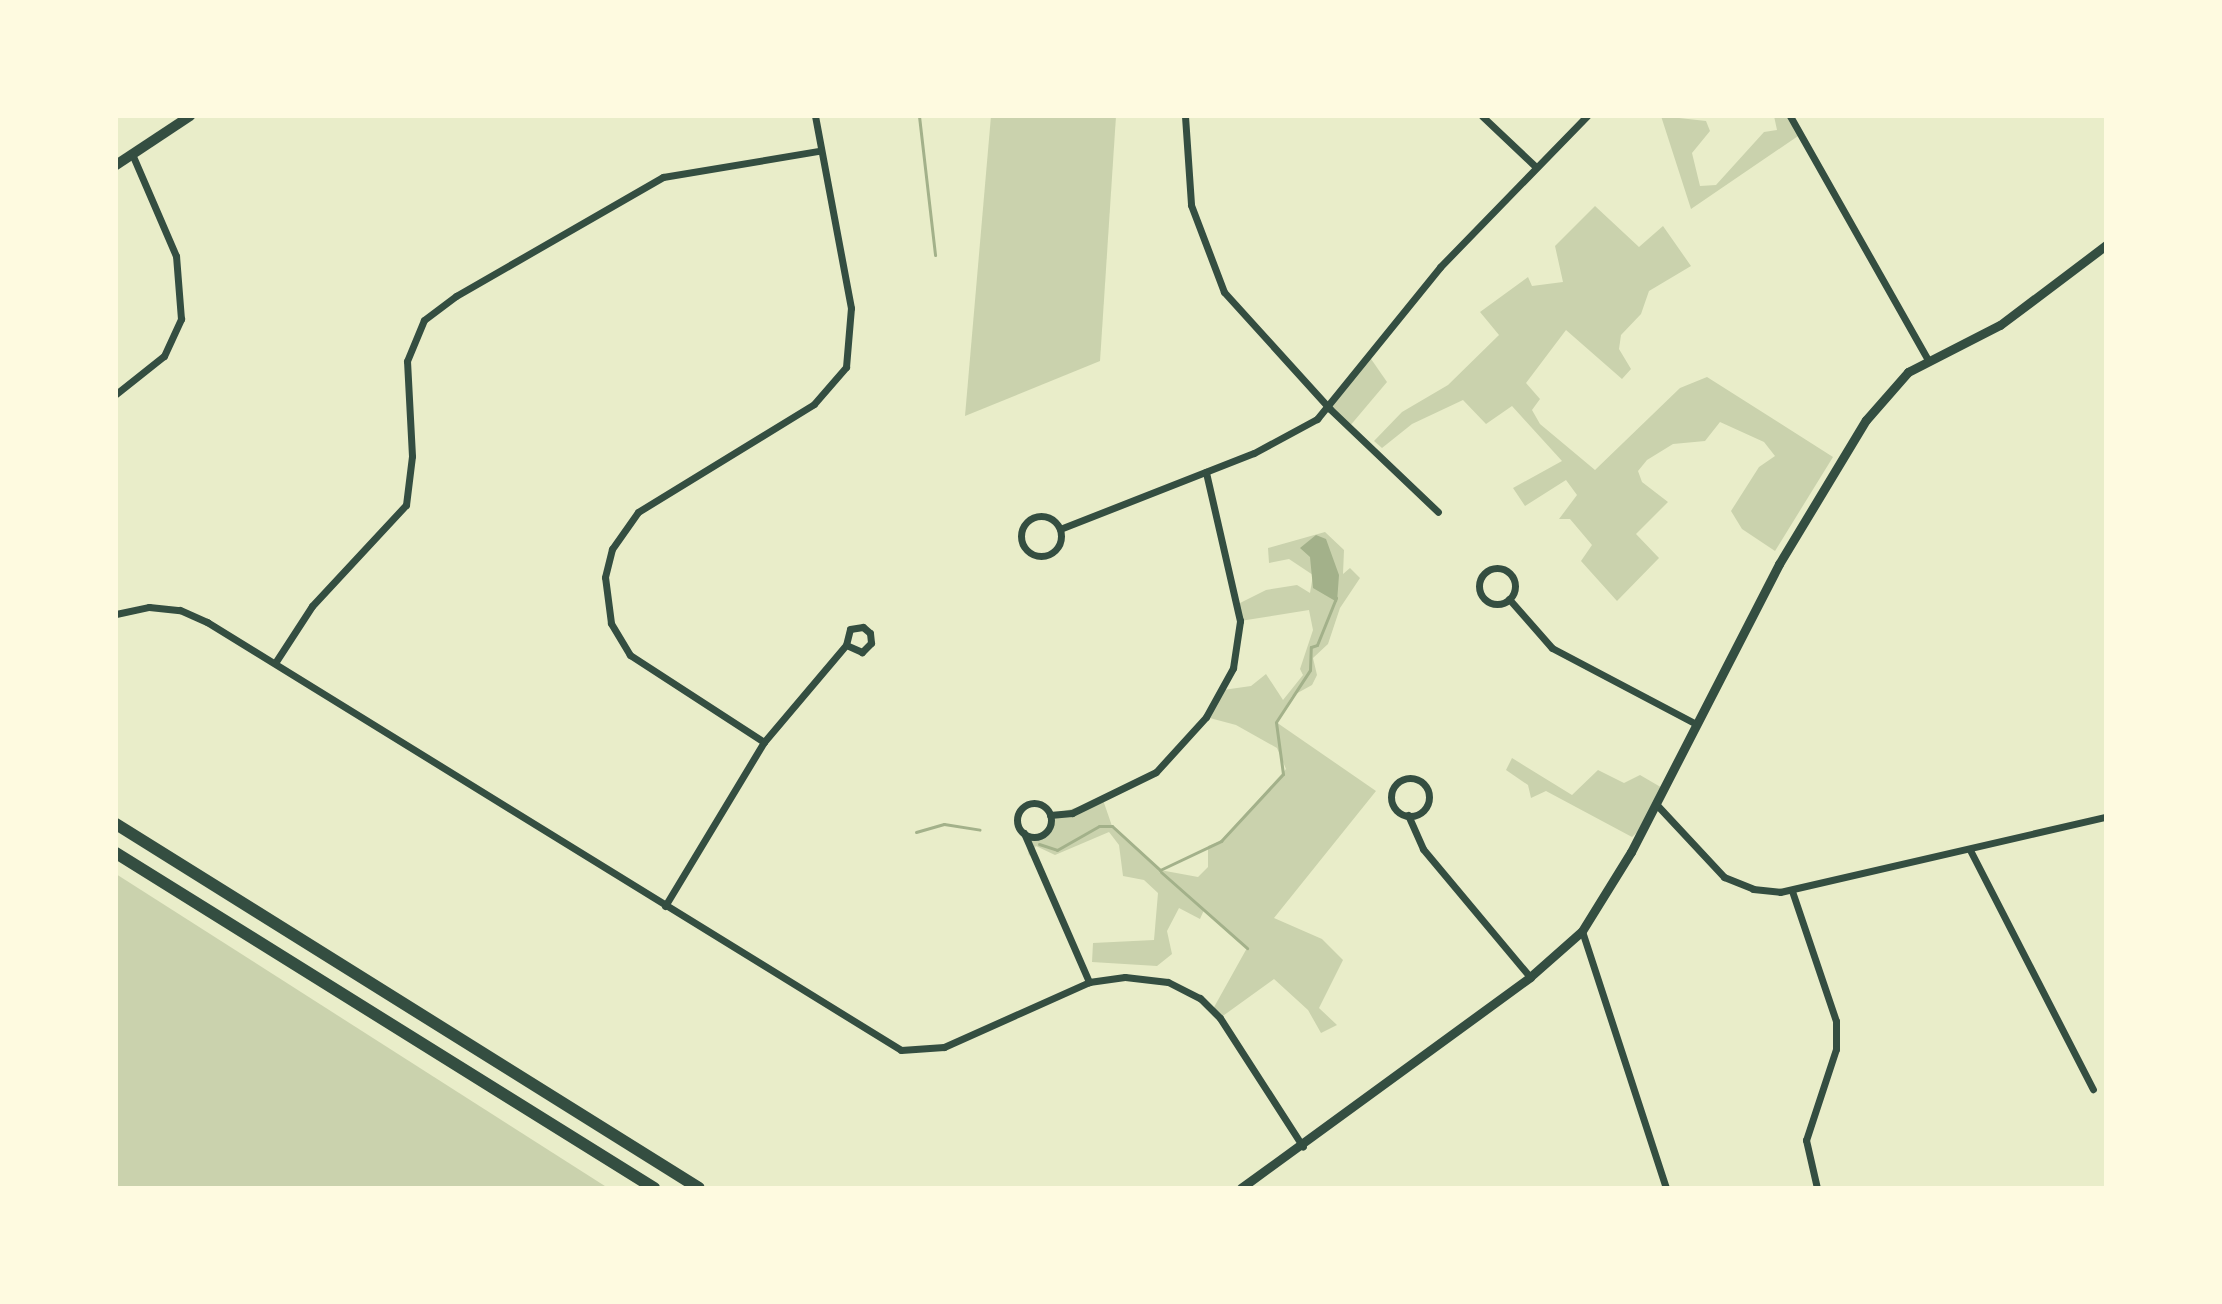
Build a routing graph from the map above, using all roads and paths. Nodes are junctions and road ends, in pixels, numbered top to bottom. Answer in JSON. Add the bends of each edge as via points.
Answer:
{"nodes":[{"id":1,"x":190,"y":116,"type":"edge"},
{"id":2,"x":815,"y":116,"type":"edge"},
{"id":3,"x":1185,"y":116,"type":"edge"},
{"id":4,"x":1482,"y":116,"type":"edge"},
{"id":5,"x":1587,"y":116,"type":"edge"},
{"id":6,"x":1790,"y":116,"type":"edge"},
{"id":7,"x":819,"y":151,"type":"junction"},
{"id":8,"x":132,"y":154,"type":"junction"},
{"id":9,"x":116,"y":165,"type":"edge"},
{"id":10,"x":1536,"y":167,"type":"junction"},
{"id":11,"x":2106,"y":245,"type":"edge"},
{"id":12,"x":1928,"y":360,"type":"junction"},
{"id":13,"x":116,"y":394,"type":"edge"},
{"id":14,"x":1330,"y":409,"type":"junction"},
{"id":15,"x":1206,"y":472,"type":"junction"},
{"id":16,"x":1438,"y":512,"type":"dead end"},
{"id":17,"x":1060,"y":529,"type":"junction"},
{"id":18,"x":1509,"y":599,"type":"junction"},
{"id":19,"x":116,"y":614,"type":"edge"},
{"id":20,"x":846,"y":645,"type":"dead end"},
{"id":21,"x":275,"y":663,"type":"junction"},
{"id":22,"x":1696,"y":724,"type":"junction"},
{"id":23,"x":764,"y":742,"type":"junction"},
{"id":24,"x":1656,"y":804,"type":"junction"},
{"id":25,"x":1050,"y":815,"type":"junction"},
{"id":26,"x":1408,"y":815,"type":"junction"},
{"id":27,"x":2106,"y":817,"type":"edge"},
{"id":28,"x":116,"y":824,"type":"edge"},
{"id":29,"x":1024,"y":833,"type":"junction"},
{"id":30,"x":1970,"y":850,"type":"junction"},
{"id":31,"x":116,"y":853,"type":"edge"},
{"id":32,"x":1792,"y":891,"type":"junction"},
{"id":33,"x":665,"y":906,"type":"junction"},
{"id":34,"x":1582,"y":931,"type":"junction"},
{"id":35,"x":1530,"y":977,"type":"junction"},
{"id":36,"x":1089,"y":982,"type":"junction"},
{"id":37,"x":2093,"y":1089,"type":"dead end"},
{"id":38,"x":1303,"y":1147,"type":"junction"},
{"id":39,"x":654,"y":1188,"type":"edge"},
{"id":40,"x":699,"y":1188,"type":"edge"},
{"id":41,"x":1241,"y":1188,"type":"edge"},
{"id":42,"x":1666,"y":1188,"type":"edge"},
{"id":43,"x":1817,"y":1188,"type":"edge"}],
"edges":[{"from":1,"to":8,"type":"main road"},
{"from":2,"to":7,"type":"street"},
{"from":3,"to":14,"type":"street","via":[[1191,205],[1216,279]]},
{"from":4,"to":10,"type":"street"},
{"from":5,"to":10,"type":"street"},
{"from":6,"to":12,"type":"street"},
{"from":7,"to":21,"type":"street","via":[[663,177],[474,285],[424,320],[407,361],[412,456],[406,505],[312,606]]},
{"from":7,"to":23,"type":"street","via":[[851,308],[846,367],[814,404],[638,512],[612,549],[605,577],[611,623],[630,655]]},
{"from":8,"to":9,"type":"main road"},
{"from":8,"to":13,"type":"street","via":[[176,256],[181,319],[164,356]]},
{"from":10,"to":14,"type":"street","via":[[1425,285]]},
{"from":11,"to":12,"type":"street","via":[[2000,325]]},
{"from":12,"to":22,"type":"street","via":[[1897,383],[1866,420],[1779,564]]},
{"from":14,"to":15,"type":"street","via":[[1276,443]]},
{"from":14,"to":16,"type":"street"},
{"from":15,"to":17,"type":"street"},
{"from":15,"to":25,"type":"street","via":[[1240,621],[1233,668],[1206,717],[1156,772],[1072,813]]},
{"from":17,"to":17,"type":"street","via":[[1057,549],[1045,557],[1030,553],[1022,541],[1023,527],[1035,517],[1049,518]]},
{"from":18,"to":18,"type":"street","via":[[1499,604],[1483,598],[1479,587],[1486,572],[1503,570],[1512,577]]},
{"from":18,"to":22,"type":"street","via":[[1552,648]]},
{"from":19,"to":21,"type":"street","via":[[149,607],[180,610]]},
{"from":20,"to":23,"type":"street"},
{"from":21,"to":33,"type":"street"},
{"from":22,"to":24,"type":"street"},
{"from":23,"to":33,"type":"street"},
{"from":24,"to":32,"type":"street","via":[[1724,877],[1765,891]]},
{"from":24,"to":34,"type":"street"},
{"from":25,"to":29,"type":"street","via":[[1041,835]]},
{"from":25,"to":29,"type":"street","via":[[1038,803],[1022,807],[1018,823]]},
{"from":26,"to":26,"type":"street","via":[[1421,812],[1428,799],[1425,785],[1412,779],[1398,782],[1392,793],[1396,809]]},
{"from":26,"to":35,"type":"street","via":[[1423,849]]},
{"from":27,"to":30,"type":"street"},
{"from":28,"to":40,"type":"highway"},
{"from":29,"to":36,"type":"street"},
{"from":30,"to":32,"type":"street"},
{"from":30,"to":37,"type":"street"},
{"from":31,"to":39,"type":"highway"},
{"from":32,"to":43,"type":"street","via":[[1836,1021],[1836,1049],[1806,1140]]},
{"from":33,"to":36,"type":"street","via":[[901,1050],[944,1047]]},
{"from":34,"to":35,"type":"street"},
{"from":34,"to":42,"type":"street"},
{"from":35,"to":38,"type":"street"},
{"from":36,"to":38,"type":"street","via":[[1156,979],[1200,998],[1226,1026]]},
{"from":38,"to":41,"type":"street"}]}
